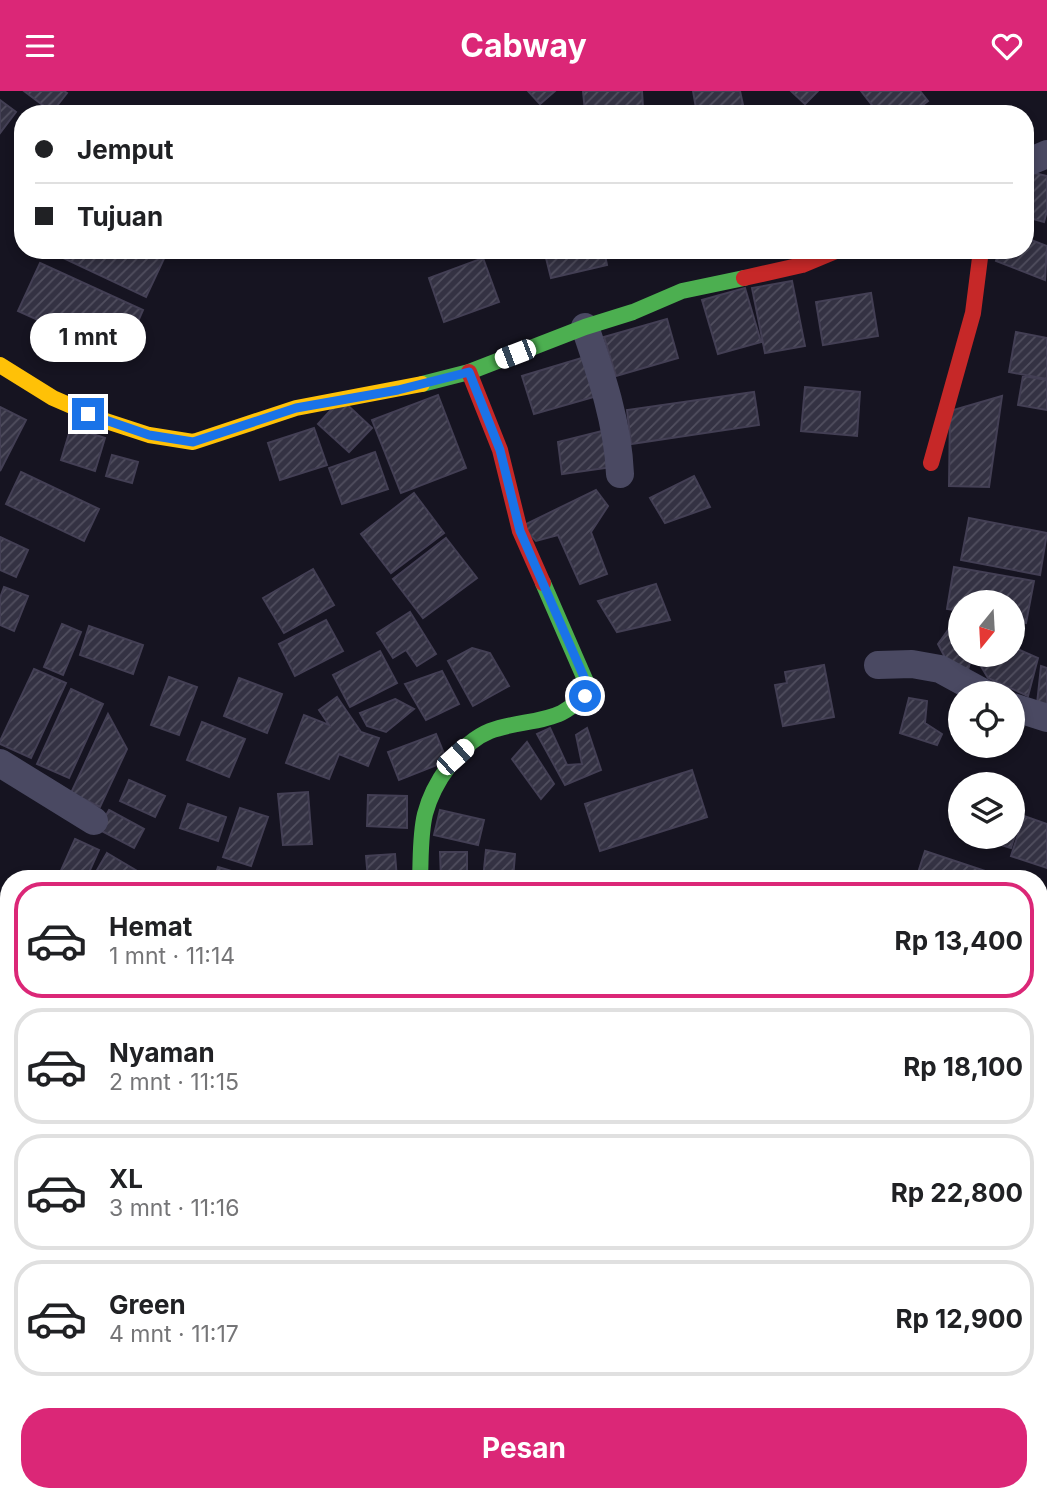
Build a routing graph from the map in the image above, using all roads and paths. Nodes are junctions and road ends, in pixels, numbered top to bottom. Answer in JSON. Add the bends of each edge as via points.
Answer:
{"nodes":[{"id":1,"x":816,"y":259,"type":"edge"},
{"id":2,"x":980,"y":259,"type":"edge"},
{"id":3,"x":585,"y":327,"type":"junction"},
{"id":4,"x":0,"y":365,"type":"edge"},
{"id":5,"x":469,"y":372,"type":"junction"},
{"id":6,"x":931,"y":463,"type":"dead end"},
{"id":7,"x":620,"y":474,"type":"dead end"},
{"id":8,"x":878,"y":665,"type":"dead end"},
{"id":9,"x":961,"y":681,"type":"edge"},
{"id":10,"x":1025,"y":711,"type":"edge"},
{"id":11,"x":1047,"y":718,"type":"edge"},
{"id":12,"x":0,"y":762,"type":"edge"},
{"id":13,"x":94,"y":821,"type":"dead end"},
{"id":14,"x":420,"y":870,"type":"edge"}],
"edges":[{"from":1,"to":3,"type":"street","via":[[682,291]]},
{"from":2,"to":6,"type":"street","via":[[973,313]]},
{"from":3,"to":5,"type":"street"},
{"from":3,"to":7,"type":"street","via":[[619,447]]},
{"from":4,"to":5,"type":"street","via":[[53,398],[106,421],[149,435],[193,442],[296,408]]},
{"from":5,"to":14,"type":"street","via":[[500,450],[520,531],[587,684],[577,705],[557,715],[490,731],[455,757],[428,803]]},
{"from":8,"to":9,"type":"street","via":[[912,664],[940,670]]},
{"from":10,"to":11,"type":"street"},
{"from":12,"to":13,"type":"street"}]}
